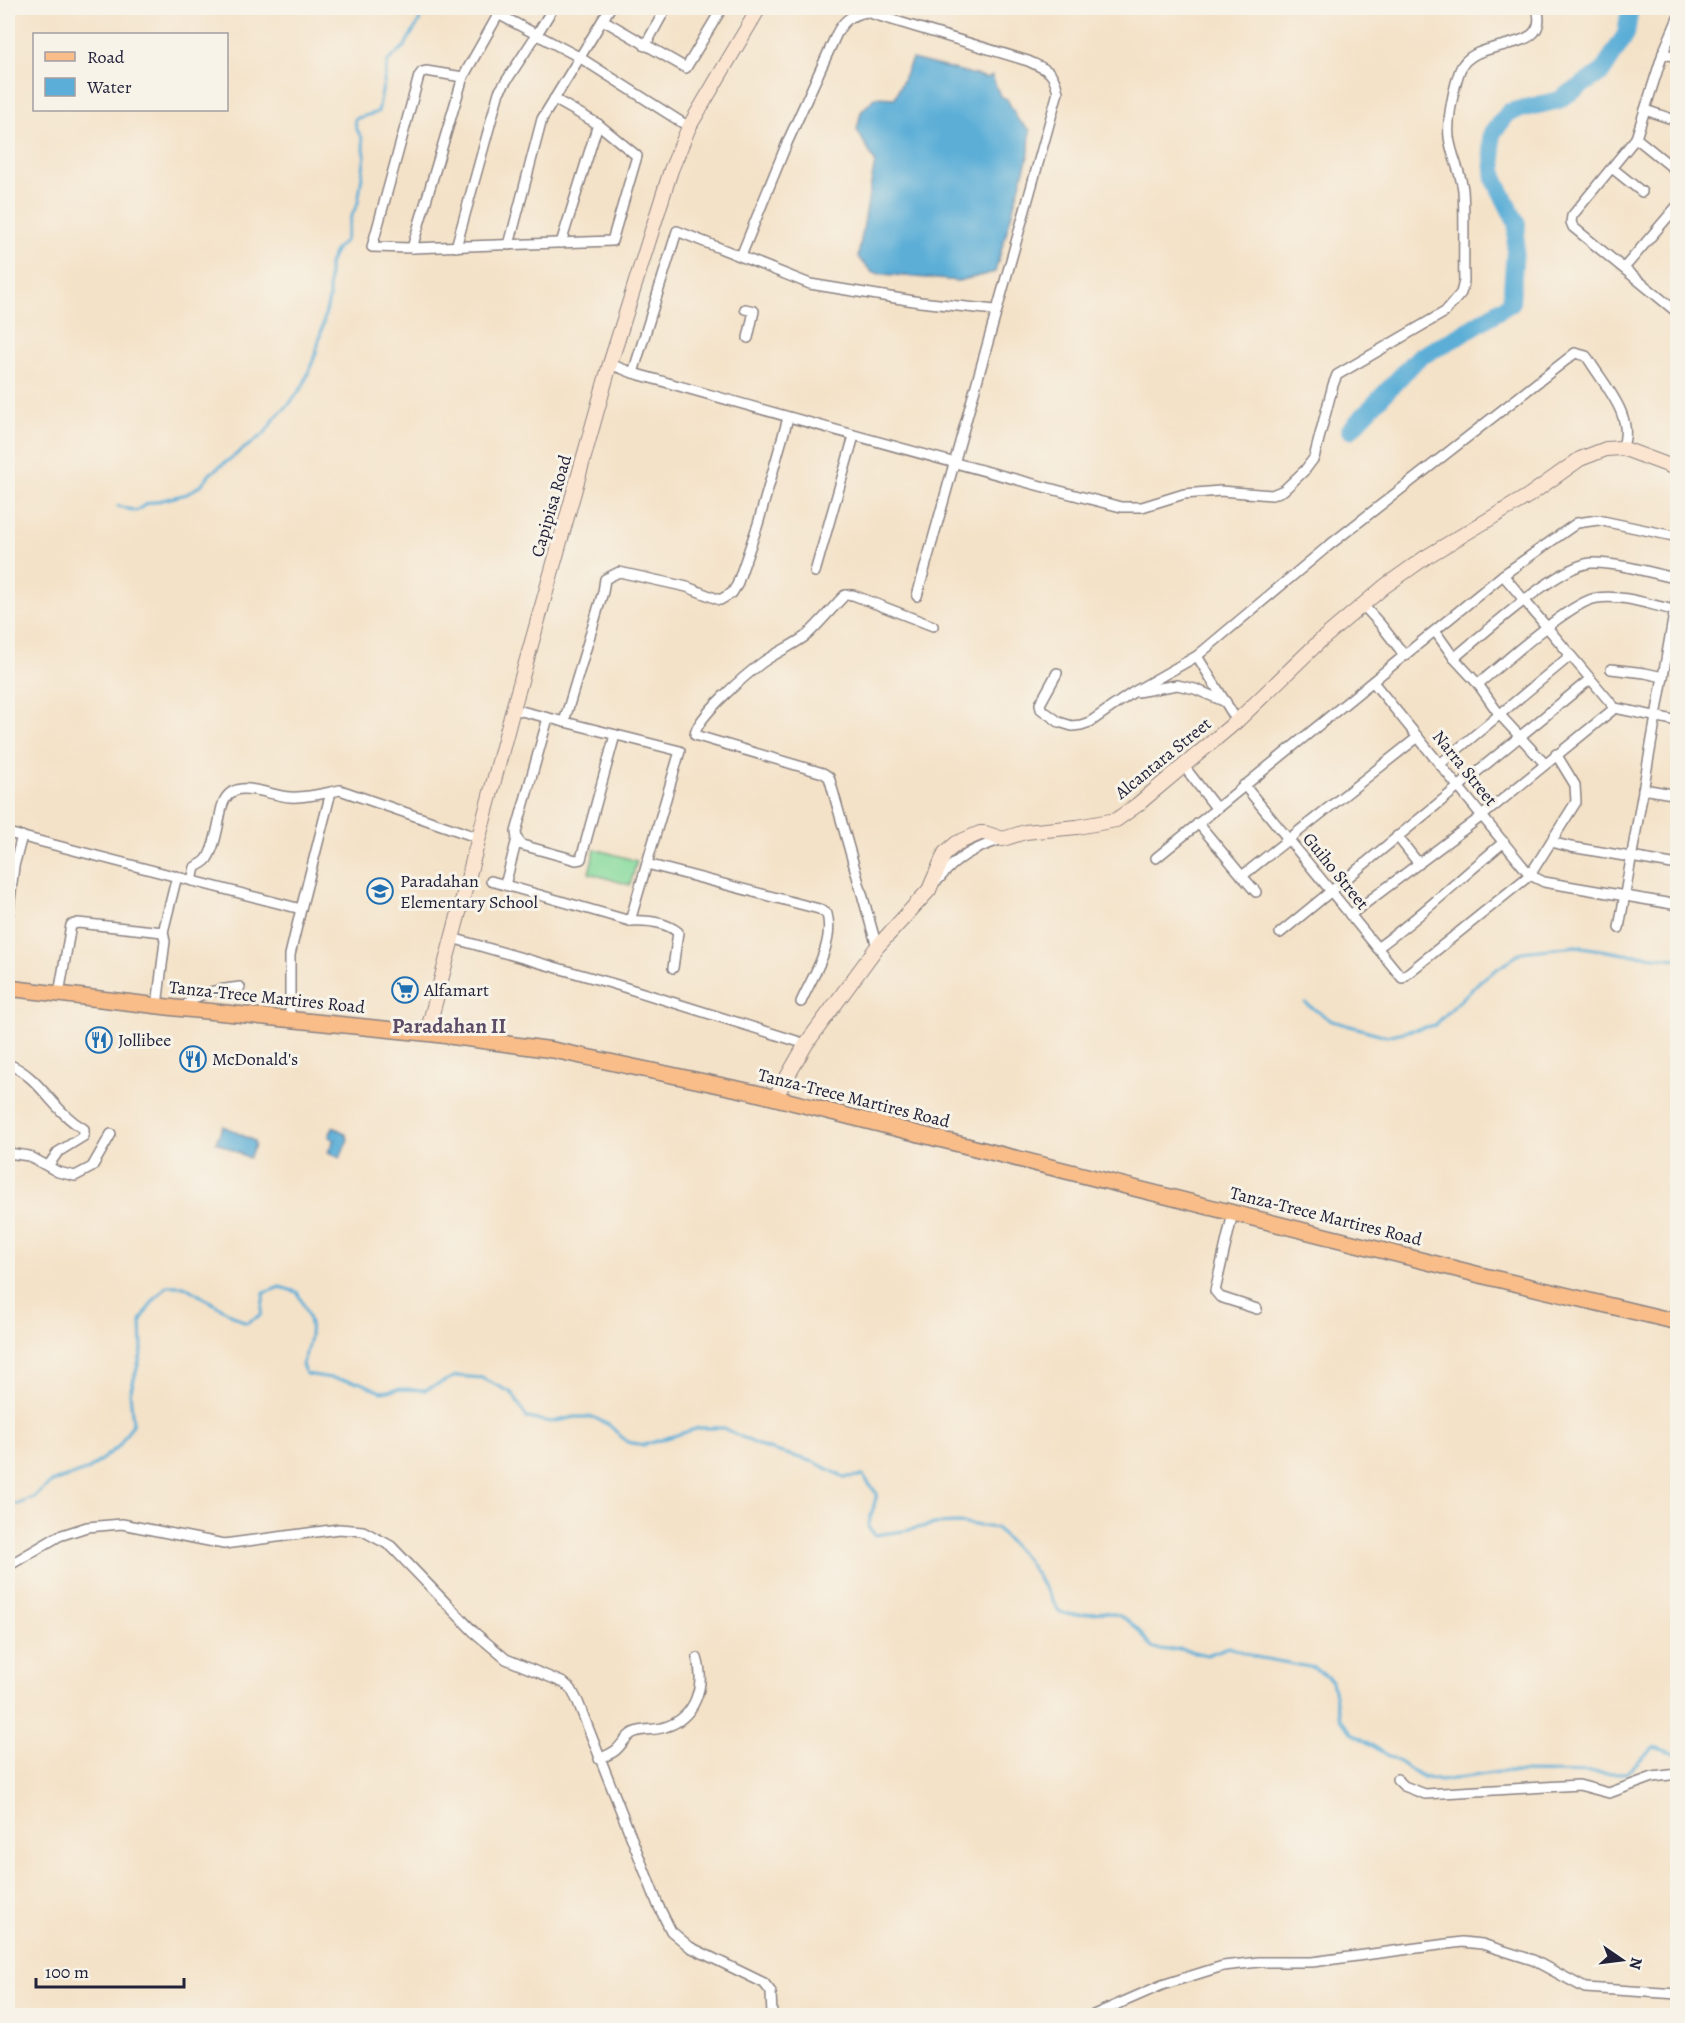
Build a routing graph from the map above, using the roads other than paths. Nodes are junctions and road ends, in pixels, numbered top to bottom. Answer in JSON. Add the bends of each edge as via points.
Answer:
{"nodes":[{"id":1,"x":552,"y":8,"type":"edge"},
{"id":2,"x":610,"y":8,"type":"edge"},
{"id":3,"x":666,"y":8,"type":"edge"},
{"id":4,"x":722,"y":8,"type":"edge"},
{"id":5,"x":759,"y":8,"type":"edge"},
{"id":6,"x":1537,"y":8,"type":"edge"},
{"id":7,"x":500,"y":11,"type":"edge"},
{"id":8,"x":1677,"y":18,"type":"edge"},
{"id":9,"x":603,"y":20,"type":"junction"},
{"id":10,"x":537,"y":34,"type":"junction"},
{"id":11,"x":645,"y":46,"type":"junction"},
{"id":12,"x":1663,"y":52,"type":"junction"},
{"id":13,"x":579,"y":57,"type":"junction"},
{"id":14,"x":1677,"y":58,"type":"edge"},
{"id":15,"x":462,"y":77,"type":"junction"},
{"id":16,"x":554,"y":99,"type":"junction"},
{"id":17,"x":1645,"y":111,"type":"junction"},
{"id":18,"x":1677,"y":121,"type":"edge"},
{"id":19,"x":598,"y":124,"type":"junction"},
{"id":20,"x":689,"y":127,"type":"junction"},
{"id":21,"x":1636,"y":138,"type":"junction"},
{"id":22,"x":1612,"y":168,"type":"junction"},
{"id":23,"x":1677,"y":172,"type":"edge"},
{"id":24,"x":1642,"y":192,"type":"dead end"},
{"id":25,"x":1677,"y":205,"type":"edge"},
{"id":26,"x":561,"y":243,"type":"junction"},
{"id":27,"x":509,"y":245,"type":"junction"},
{"id":28,"x":456,"y":247,"type":"junction"},
{"id":29,"x":412,"y":248,"type":"junction"},
{"id":30,"x":741,"y":256,"type":"junction"},
{"id":31,"x":1624,"y":268,"type":"junction"},
{"id":32,"x":745,"y":309,"type":"dead end"},
{"id":33,"x":995,"y":310,"type":"junction"},
{"id":34,"x":1677,"y":313,"type":"edge"},
{"id":35,"x":748,"y":338,"type":"dead end"},
{"id":36,"x":610,"y":364,"type":"junction"},
{"id":37,"x":633,"y":373,"type":"junction"},
{"id":38,"x":788,"y":418,"type":"junction"},
{"id":39,"x":854,"y":436,"type":"junction"},
{"id":40,"x":1622,"y":448,"type":"junction"},
{"id":41,"x":955,"y":464,"type":"junction"},
{"id":42,"x":1677,"y":469,"type":"edge"},
{"id":43,"x":1677,"y":537,"type":"edge"},
{"id":44,"x":815,"y":572,"type":"dead end"},
{"id":45,"x":1503,"y":575,"type":"junction"},
{"id":46,"x":1677,"y":579,"type":"edge"},
{"id":47,"x":1677,"y":591,"type":"edge"},
{"id":48,"x":916,"y":596,"type":"dead end"},
{"id":49,"x":1524,"y":601,"type":"junction"},
{"id":50,"x":1362,"y":604,"type":"junction"},
{"id":51,"x":1674,"y":610,"type":"junction"},
{"id":52,"x":933,"y":626,"type":"dead end"},
{"id":53,"x":1547,"y":628,"type":"junction"},
{"id":54,"x":1435,"y":631,"type":"junction"},
{"id":55,"x":1673,"y":645,"type":"edge"},
{"id":56,"x":1197,"y":656,"type":"junction"},
{"id":57,"x":1405,"y":656,"type":"junction"},
{"id":58,"x":1570,"y":656,"type":"junction"},
{"id":59,"x":1454,"y":658,"type":"junction"},
{"id":60,"x":1611,"y":669,"type":"dead end"},
{"id":61,"x":1057,"y":673,"type":"dead end"},
{"id":62,"x":1663,"y":677,"type":"junction"},
{"id":63,"x":1589,"y":680,"type":"junction"},
{"id":64,"x":1373,"y":682,"type":"junction"},
{"id":65,"x":1478,"y":684,"type":"junction"},
{"id":66,"x":1132,"y":693,"type":"junction"},
{"id":67,"x":1226,"y":702,"type":"junction"},
{"id":68,"x":1615,"y":708,"type":"junction"},
{"id":69,"x":513,"y":709,"type":"junction"},
{"id":70,"x":1499,"y":714,"type":"junction"},
{"id":71,"x":1656,"y":717,"type":"junction"},
{"id":72,"x":548,"y":718,"type":"junction"},
{"id":73,"x":1237,"y":721,"type":"junction"},
{"id":74,"x":1677,"y":721,"type":"edge"},
{"id":75,"x":564,"y":722,"type":"junction"},
{"id":76,"x":615,"y":735,"type":"junction"},
{"id":77,"x":1418,"y":737,"type":"junction"},
{"id":78,"x":1521,"y":738,"type":"junction"},
{"id":79,"x":1556,"y":754,"type":"junction"},
{"id":80,"x":1440,"y":764,"type":"junction"},
{"id":81,"x":1545,"y":764,"type":"junction"},
{"id":82,"x":1183,"y":765,"type":"junction"},
{"id":83,"x":1244,"y":785,"type":"junction"},
{"id":84,"x":1458,"y":786,"type":"junction"},
{"id":85,"x":1643,"y":789,"type":"junction"},
{"id":86,"x":331,"y":792,"type":"junction"},
{"id":87,"x":1677,"y":795,"type":"edge"},
{"id":88,"x":1216,"y":808,"type":"junction"},
{"id":89,"x":1482,"y":816,"type":"junction"},
{"id":90,"x":1198,"y":823,"type":"junction"},
{"id":91,"x":8,"y":833,"type":"edge"},
{"id":92,"x":22,"y":836,"type":"junction"},
{"id":93,"x":1397,"y":836,"type":"junction"},
{"id":94,"x":479,"y":837,"type":"junction"},
{"id":95,"x":517,"y":839,"type":"junction"},
{"id":96,"x":1288,"y":839,"type":"junction"},
{"id":97,"x":1504,"y":842,"type":"junction"},
{"id":98,"x":1551,"y":842,"type":"junction"},
{"id":99,"x":1156,"y":858,"type":"dead end"},
{"id":100,"x":1631,"y":858,"type":"junction"},
{"id":101,"x":647,"y":864,"type":"junction"},
{"id":102,"x":1419,"y":864,"type":"junction"},
{"id":103,"x":1677,"y":865,"type":"edge"},
{"id":104,"x":1530,"y":875,"type":"junction"},
{"id":105,"x":177,"y":876,"type":"junction"},
{"id":106,"x":1242,"y":876,"type":"junction"},
{"id":107,"x":192,"y":880,"type":"junction"},
{"id":108,"x":491,"y":881,"type":"dead end"},
{"id":109,"x":505,"y":885,"type":"junction"},
{"id":110,"x":1330,"y":891,"type":"junction"},
{"id":111,"x":1256,"y":892,"type":"dead end"},
{"id":112,"x":9,"y":896,"type":"edge"},
{"id":113,"x":1625,"y":896,"type":"junction"},
{"id":114,"x":1677,"y":905,"type":"edge"},
{"id":115,"x":301,"y":909,"type":"junction"},
{"id":116,"x":1350,"y":915,"type":"junction"},
{"id":117,"x":8,"y":917,"type":"edge"},
{"id":118,"x":630,"y":921,"type":"junction"},
{"id":119,"x":1619,"y":928,"type":"dead end"},
{"id":120,"x":163,"y":932,"type":"junction"},
{"id":121,"x":1280,"y":933,"type":"dead end"},
{"id":122,"x":452,"y":938,"type":"junction"},
{"id":123,"x":877,"y":947,"type":"junction"},
{"id":124,"x":1377,"y":948,"type":"junction"},
{"id":125,"x":673,"y":968,"type":"dead end"},
{"id":126,"x":240,"y":987,"type":"dead end"},
{"id":127,"x":8,"y":988,"type":"edge"},
{"id":128,"x":59,"y":994,"type":"junction"},
{"id":129,"x":801,"y":1002,"type":"dead end"},
{"id":130,"x":157,"y":1006,"type":"junction"},
{"id":131,"x":183,"y":1009,"type":"junction"},
{"id":132,"x":290,"y":1019,"type":"junction"},
{"id":133,"x":428,"y":1033,"type":"junction"},
{"id":134,"x":806,"y":1044,"type":"junction"},
{"id":135,"x":8,"y":1064,"type":"edge"},
{"id":136,"x":775,"y":1098,"type":"junction"},
{"id":137,"x":111,"y":1134,"type":"dead end"},
{"id":138,"x":8,"y":1153,"type":"edge"},
{"id":139,"x":48,"y":1166,"type":"junction"},
{"id":140,"x":1233,"y":1213,"type":"junction"},
{"id":141,"x":1257,"y":1309,"type":"dead end"},
{"id":142,"x":1677,"y":1322,"type":"edge"},
{"id":143,"x":8,"y":1566,"type":"edge"},
{"id":144,"x":697,"y":1658,"type":"dead end"},
{"id":145,"x":599,"y":1759,"type":"junction"},
{"id":146,"x":1677,"y":1774,"type":"edge"},
{"id":147,"x":1397,"y":1779,"type":"dead end"},
{"id":148,"x":1677,"y":1994,"type":"edge"},
{"id":149,"x":772,"y":2016,"type":"edge"},
{"id":150,"x":1091,"y":2016,"type":"edge"}],
"edges":[{"from":1,"to":10,"type":"street"},
{"from":2,"to":9,"type":"street"},
{"from":3,"to":11,"type":"street"},
{"from":4,"to":11,"type":"street","via":[[686,68]]},
{"from":5,"to":20,"type":"street","name":"Capipisa Road"},
{"from":6,"to":41,"type":"street","via":[[1540,21],[1531,37],[1478,52],[1462,64],[1456,82],[1449,139],[1463,192],[1461,293],[1445,312],[1337,375],[1314,458],[1284,490],[1272,495],[1220,491],[1184,494],[1142,507],[1120,507]]},
{"from":7,"to":10,"type":"street"},
{"from":7,"to":15,"type":"street"},
{"from":8,"to":12,"type":"street"},
{"from":9,"to":11,"type":"street"},
{"from":9,"to":13,"type":"street"},
{"from":10,"to":13,"type":"street"},
{"from":10,"to":28,"type":"street","via":[[499,92]]},
{"from":12,"to":14,"type":"street"},
{"from":12,"to":17,"type":"street"},
{"from":13,"to":16,"type":"street"},
{"from":13,"to":20,"type":"street"},
{"from":15,"to":29,"type":"street"},
{"from":15,"to":29,"type":"street","via":[[426,70],[419,76],[372,247]]},
{"from":16,"to":19,"type":"street"},
{"from":16,"to":27,"type":"street","via":[[542,120]]},
{"from":17,"to":18,"type":"street"},
{"from":17,"to":21,"type":"street"},
{"from":19,"to":26,"type":"street"},
{"from":19,"to":26,"type":"street","via":[[637,156],[612,241]]},
{"from":20,"to":36,"type":"street","name":"Capipisa Road","via":[[671,170]]},
{"from":21,"to":22,"type":"street"},
{"from":21,"to":23,"type":"street"},
{"from":22,"to":24,"type":"street"},
{"from":22,"to":31,"type":"street","via":[[1571,222]]},
{"from":25,"to":31,"type":"street"},
{"from":26,"to":27,"type":"street"},
{"from":27,"to":28,"type":"street"},
{"from":28,"to":29,"type":"street"},
{"from":30,"to":33,"type":"street","via":[[810,284]]},
{"from":30,"to":33,"type":"street","via":[[837,33],[844,21],[866,12],[1028,60],[1055,77],[1058,92]]},
{"from":30,"to":37,"type":"street","via":[[677,231]]},
{"from":31,"to":34,"type":"street"},
{"from":32,"to":35,"type":"street","via":[[754,311]]},
{"from":33,"to":41,"type":"street"},
{"from":36,"to":37,"type":"street"},
{"from":36,"to":69,"type":"street","name":"Capipisa Road"},
{"from":37,"to":38,"type":"street"},
{"from":38,"to":39,"type":"street"},
{"from":38,"to":75,"type":"street","via":[[758,524],[732,593],[720,600],[687,587],[619,572],[605,579]]},
{"from":39,"to":41,"type":"street"},
{"from":39,"to":44,"type":"street"},
{"from":40,"to":42,"type":"street"},
{"from":40,"to":50,"type":"street","name":"Alcantara Street","via":[[1606,449],[1580,459],[1426,557]]},
{"from":40,"to":56,"type":"street","via":[[1626,426],[1620,410],[1586,356],[1575,352],[1327,547]]},
{"from":41,"to":48,"type":"street"},
{"from":43,"to":45,"type":"street","via":[[1598,520],[1586,521]]},
{"from":45,"to":49,"type":"street"},
{"from":45,"to":54,"type":"street"},
{"from":46,"to":49,"type":"street","via":[[1591,563],[1570,569]]},
{"from":47,"to":51,"type":"street"},
{"from":49,"to":53,"type":"street"},
{"from":49,"to":59,"type":"street"},
{"from":50,"to":57,"type":"street"},
{"from":50,"to":73,"type":"street","name":"Alcantara Street"},
{"from":51,"to":53,"type":"street","via":[[1597,598]]},
{"from":51,"to":55,"type":"street"},
{"from":52,"to":123,"type":"street","via":[[845,595],[806,636],[763,662],[737,684],[695,730],[695,735],[830,777]]},
{"from":53,"to":58,"type":"street"},
{"from":53,"to":65,"type":"street"},
{"from":54,"to":57,"type":"street"},
{"from":54,"to":59,"type":"street"},
{"from":55,"to":62,"type":"street"},
{"from":56,"to":66,"type":"street"},
{"from":56,"to":67,"type":"street"},
{"from":57,"to":64,"type":"street"},
{"from":58,"to":63,"type":"street"},
{"from":58,"to":70,"type":"street"},
{"from":59,"to":65,"type":"street"},
{"from":60,"to":62,"type":"street"},
{"from":61,"to":66,"type":"street","via":[[1040,706],[1064,724],[1090,722]]},
{"from":62,"to":71,"type":"street"},
{"from":63,"to":68,"type":"street"},
{"from":63,"to":78,"type":"street"},
{"from":64,"to":77,"type":"street","name":"Narra Street"},
{"from":64,"to":83,"type":"street"},
{"from":65,"to":70,"type":"street"},
{"from":66,"to":67,"type":"street","via":[[1178,685]]},
{"from":67,"to":73,"type":"street"},
{"from":68,"to":71,"type":"street"},
{"from":68,"to":79,"type":"street"},
{"from":69,"to":72,"type":"street"},
{"from":69,"to":94,"type":"street","name":"Capipisa Road"},
{"from":70,"to":78,"type":"street"},
{"from":70,"to":80,"type":"street"},
{"from":71,"to":74,"type":"street"},
{"from":71,"to":85,"type":"street"},
{"from":72,"to":75,"type":"street"},
{"from":72,"to":95,"type":"street"},
{"from":73,"to":82,"type":"street","name":"Alcantara Street"},
{"from":75,"to":76,"type":"street"},
{"from":76,"to":95,"type":"street","via":[[581,859],[576,861],[522,845]]},
{"from":76,"to":101,"type":"street","via":[[680,751]]},
{"from":77,"to":80,"type":"street","name":"Narra Street"},
{"from":77,"to":96,"type":"street"},
{"from":78,"to":81,"type":"street"},
{"from":78,"to":84,"type":"street"},
{"from":79,"to":81,"type":"street"},
{"from":79,"to":98,"type":"street","via":[[1577,792],[1576,802]]},
{"from":80,"to":84,"type":"street","name":"Narra Street"},
{"from":81,"to":89,"type":"street"},
{"from":82,"to":88,"type":"street"},
{"from":82,"to":123,"type":"street","name":"Alcantara Street","via":[[1116,820],[1025,832],[1002,839],[980,833],[957,843],[945,853],[930,890]]},
{"from":83,"to":88,"type":"street"},
{"from":83,"to":96,"type":"street","name":"Guiho Street"},
{"from":84,"to":89,"type":"street","name":"Narra Street"},
{"from":84,"to":93,"type":"street"},
{"from":85,"to":87,"type":"street"},
{"from":85,"to":100,"type":"street"},
{"from":86,"to":94,"type":"street","via":[[340,790]]},
{"from":86,"to":107,"type":"street","via":[[290,797],[244,788],[230,791],[223,799],[213,845],[206,861],[195,867]]},
{"from":86,"to":115,"type":"street"},
{"from":88,"to":90,"type":"street"},
{"from":89,"to":97,"type":"street","name":"Narra Street"},
{"from":89,"to":102,"type":"street"},
{"from":90,"to":99,"type":"street"},
{"from":90,"to":106,"type":"street"},
{"from":91,"to":92,"type":"street"},
{"from":92,"to":105,"type":"street"},
{"from":92,"to":112,"type":"street"},
{"from":93,"to":102,"type":"street"},
{"from":93,"to":110,"type":"street"},
{"from":94,"to":122,"type":"street","name":"Capipisa Road"},
{"from":95,"to":109,"type":"street"},
{"from":96,"to":106,"type":"street"},
{"from":96,"to":110,"type":"street","name":"Guiho Street"},
{"from":97,"to":104,"type":"street","name":"Narra Street"},
{"from":97,"to":124,"type":"street"},
{"from":98,"to":100,"type":"street"},
{"from":98,"to":104,"type":"street"},
{"from":100,"to":103,"type":"street"},
{"from":100,"to":113,"type":"street"},
{"from":101,"to":118,"type":"street"},
{"from":101,"to":129,"type":"street","via":[[827,914],[831,927],[828,941]]},
{"from":102,"to":116,"type":"street"},
{"from":104,"to":113,"type":"street","via":[[1544,882]]},
{"from":104,"to":124,"type":"street","name":"Guiho Street","via":[[1402,978]]},
{"from":105,"to":107,"type":"street"},
{"from":105,"to":120,"type":"street"},
{"from":106,"to":111,"type":"street"},
{"from":107,"to":115,"type":"street"},
{"from":108,"to":109,"type":"street"},
{"from":109,"to":118,"type":"street"},
{"from":110,"to":116,"type":"street","name":"Guiho Street"},
{"from":110,"to":121,"type":"street"},
{"from":112,"to":117,"type":"street"},
{"from":113,"to":114,"type":"street"},
{"from":113,"to":119,"type":"street"},
{"from":115,"to":132,"type":"street","via":[[290,955]]},
{"from":116,"to":124,"type":"street","name":"Guiho Street"},
{"from":118,"to":125,"type":"street","via":[[646,920],[678,932]]},
{"from":120,"to":128,"type":"street","via":[[71,925]]},
{"from":120,"to":130,"type":"street"},
{"from":122,"to":133,"type":"street","name":"Capipisa Road"},
{"from":122,"to":134,"type":"street"},
{"from":123,"to":134,"type":"street","name":"Alcantara Street"},
{"from":126,"to":131,"type":"street","via":[[202,994]]},
{"from":127,"to":128,"type":"main road","name":"Tanza-Trece Martires Road"},
{"from":128,"to":130,"type":"main road","name":"Tanza-Trece Martires Road"},
{"from":130,"to":131,"type":"main road","name":"Tanza-Trece Martires Road"},
{"from":131,"to":132,"type":"main road","name":"Tanza-Trece Martires Road"},
{"from":132,"to":133,"type":"main road","name":"Tanza-Trece Martires Road"},
{"from":133,"to":136,"type":"main road","name":"Tanza-Trece Martires Road","via":[[553,1050]]},
{"from":134,"to":136,"type":"street","name":"Alcantara Street"},
{"from":135,"to":139,"type":"street","via":[[29,1076],[58,1110],[84,1129],[84,1136],[58,1152]]},
{"from":136,"to":140,"type":"main road","name":"Tanza-Trece Martires Road"},
{"from":137,"to":139,"type":"street","via":[[92,1167],[75,1176]]},
{"from":138,"to":139,"type":"street","via":[[29,1156]]},
{"from":140,"to":141,"type":"street","via":[[1215,1291],[1220,1297]]},
{"from":140,"to":142,"type":"main road","name":"Tanza-Trece Martires Road"},
{"from":143,"to":145,"type":"street","via":[[60,1536],[87,1527],[122,1524],[224,1544],[339,1529],[363,1531],[391,1545],[474,1632],[506,1659],[571,1689]]},
{"from":144,"to":145,"type":"street","via":[[699,1692],[693,1707],[666,1727],[637,1731],[615,1752]]},
{"from":145,"to":149,"type":"street","via":[[671,1931],[690,1947],[764,1983],[771,1992]]},
{"from":146,"to":147,"type":"street","via":[[1653,1777],[1610,1793],[1580,1785],[1425,1794]]},
{"from":148,"to":150,"type":"street","via":[[1585,1988],[1533,1960],[1462,1942],[1312,1962],[1223,1966],[1162,1985]]}]}
